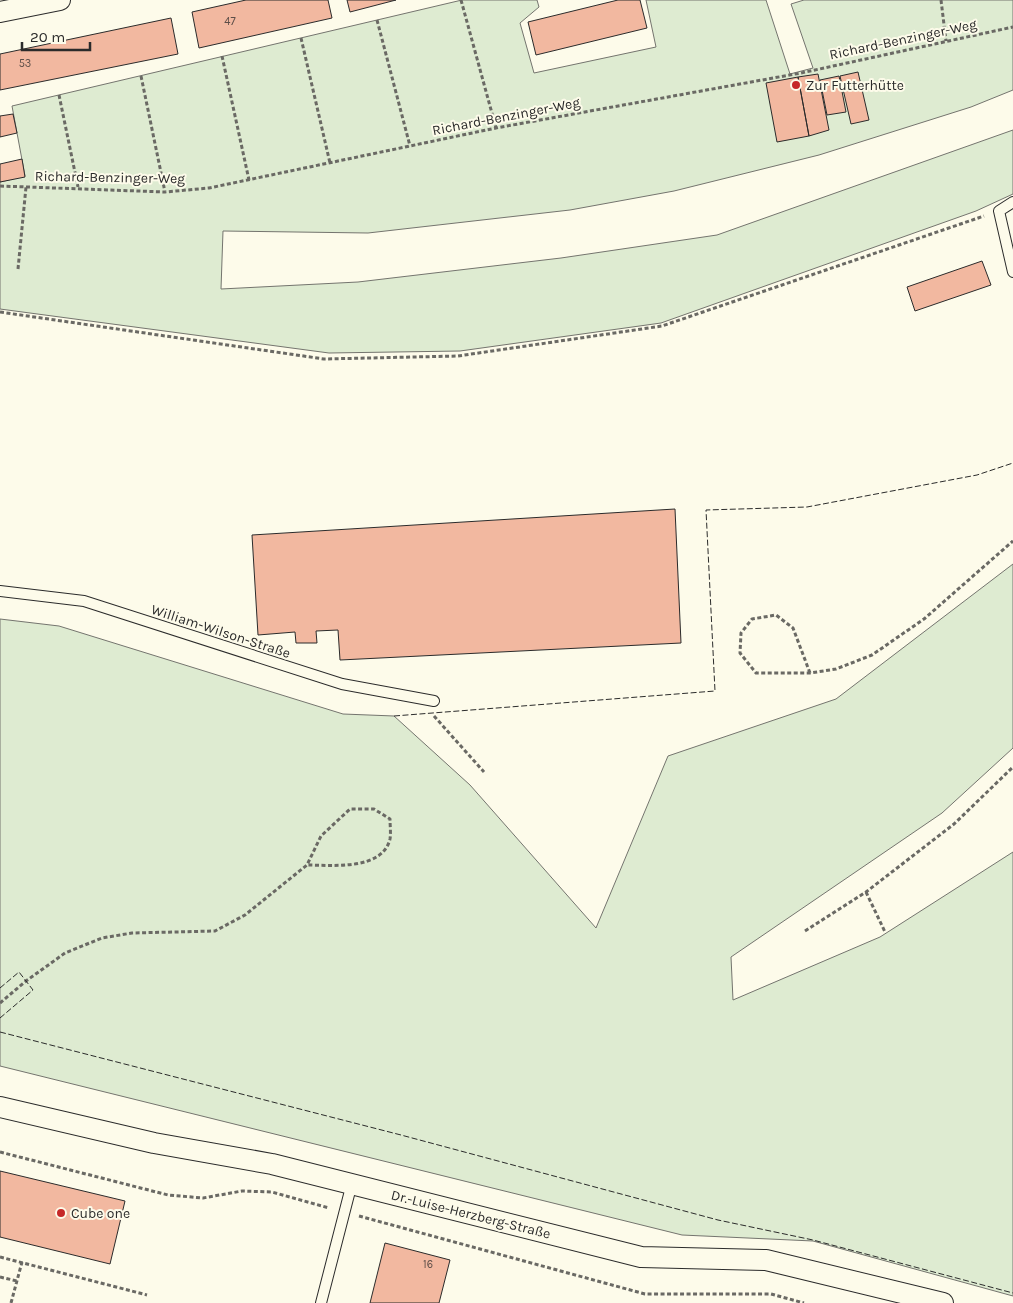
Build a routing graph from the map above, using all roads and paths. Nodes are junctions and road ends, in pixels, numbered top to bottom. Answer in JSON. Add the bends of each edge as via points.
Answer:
{"nodes":[{"id":1,"x":60,"y":0,"type":"edge"},
{"id":2,"x":461,"y":0,"type":"edge"},
{"id":3,"x":941,"y":0,"type":"edge"},
{"id":4,"x":0,"y":12,"type":"edge"},
{"id":5,"x":377,"y":20,"type":"dead end"},
{"id":6,"x":1013,"y":27,"type":"edge"},
{"id":7,"x":301,"y":38,"type":"dead end"},
{"id":8,"x":946,"y":40,"type":"junction"},
{"id":9,"x":222,"y":56,"type":"dead end"},
{"id":10,"x":140,"y":76,"type":"dead end"},
{"id":11,"x":59,"y":94,"type":"dead end"},
{"id":12,"x":496,"y":128,"type":"junction"},
{"id":13,"x":410,"y":146,"type":"junction"},
{"id":14,"x":330,"y":163,"type":"junction"},
{"id":15,"x":249,"y":180,"type":"junction"},
{"id":16,"x":0,"y":186,"type":"edge"},
{"id":17,"x":26,"y":187,"type":"junction"},
{"id":18,"x":78,"y":187,"type":"junction"},
{"id":19,"x":165,"y":192,"type":"junction"},
{"id":20,"x":1013,"y":202,"type":"edge"},
{"id":21,"x":999,"y":210,"type":"junction"},
{"id":22,"x":18,"y":269,"type":"dead end"},
{"id":23,"x":1013,"y":272,"type":"edge"},
{"id":24,"x":0,"y":312,"type":"edge"},
{"id":25,"x":1013,"y":541,"type":"edge"},
{"id":26,"x":0,"y":591,"type":"edge"},
{"id":27,"x":810,"y":673,"type":"junction"},
{"id":28,"x":434,"y":701,"type":"dead end"},
{"id":29,"x":454,"y":739,"type":"dead end"},
{"id":30,"x":1013,"y":767,"type":"edge"},
{"id":31,"x":484,"y":772,"type":"dead end"},
{"id":32,"x":307,"y":865,"type":"junction"},
{"id":33,"x":866,"y":892,"type":"junction"},
{"id":34,"x":806,"y":931,"type":"dead end"},
{"id":35,"x":885,"y":932,"type":"dead end"},
{"id":36,"x":0,"y":1003,"type":"edge"},
{"id":37,"x":0,"y":1107,"type":"edge"},
{"id":38,"x":0,"y":1152,"type":"edge"},
{"id":39,"x":352,"y":1183,"type":"junction"},
{"id":40,"x":344,"y":1212,"type":"junction"},
{"id":41,"x":0,"y":1257,"type":"edge"},
{"id":42,"x":22,"y":1262,"type":"junction"},
{"id":43,"x":0,"y":1278,"type":"edge"},
{"id":44,"x":17,"y":1281,"type":"junction"},
{"id":45,"x":147,"y":1295,"type":"dead end"},
{"id":46,"x":11,"y":1303,"type":"edge"},
{"id":47,"x":321,"y":1303,"type":"edge"},
{"id":48,"x":804,"y":1303,"type":"edge"},
{"id":49,"x":943,"y":1303,"type":"edge"}],
"edges":[{"from":1,"to":4,"type":"street"},
{"from":2,"to":12,"type":"path"},
{"from":3,"to":8,"type":"path"},
{"from":5,"to":13,"type":"path"},
{"from":6,"to":8,"type":"path","name":"Richard-Benzinger-Weg"},
{"from":7,"to":14,"type":"path"},
{"from":8,"to":12,"type":"path","name":"Richard-Benzinger-Weg","via":[[801,72]]},
{"from":9,"to":15,"type":"path"},
{"from":10,"to":19,"type":"path"},
{"from":11,"to":18,"type":"path"},
{"from":12,"to":13,"type":"path","name":"Richard-Benzinger-Weg"},
{"from":13,"to":14,"type":"path","name":"Richard-Benzinger-Weg"},
{"from":14,"to":15,"type":"path","name":"Richard-Benzinger-Weg"},
{"from":15,"to":19,"type":"path","name":"Richard-Benzinger-Weg"},
{"from":16,"to":17,"type":"path","name":"Richard-Benzinger-Weg"},
{"from":17,"to":18,"type":"path","name":"Richard-Benzinger-Weg"},
{"from":17,"to":22,"type":"path"},
{"from":18,"to":19,"type":"path","name":"Richard-Benzinger-Weg"},
{"from":20,"to":21,"type":"lane"},
{"from":21,"to":23,"type":"lane"},
{"from":21,"to":24,"type":"path","via":[[662,326],[458,356],[324,359]]},
{"from":25,"to":27,"type":"path","via":[[924,619],[872,655],[836,669]]},
{"from":26,"to":28,"type":"lane","name":"William-Wilson-Straße","via":[[84,601],[342,684]]},
{"from":27,"to":27,"type":"path","via":[[756,673],[740,653],[741,633],[752,618],[776,614],[793,628]]},
{"from":29,"to":31,"type":"path"},
{"from":30,"to":33,"type":"path","via":[[954,824]]},
{"from":32,"to":32,"type":"path","via":[[321,836],[350,810],[374,808],[390,819],[390,839],[378,857],[354,864]]},
{"from":32,"to":36,"type":"path","via":[[245,915],[215,931],[132,933],[102,938],[65,953]]},
{"from":33,"to":34,"type":"path"},
{"from":33,"to":35,"type":"path"},
{"from":37,"to":39,"type":"street","name":"Dr.-Luise-Herzberg-Straße","via":[[154,1143],[272,1164]]},
{"from":38,"to":40,"type":"path","via":[[168,1196],[203,1198],[242,1191],[272,1192]]},
{"from":39,"to":40,"type":"lane"},
{"from":39,"to":49,"type":"street","name":"Dr.-Luise-Herzberg-Straße","via":[[641,1257],[766,1260]]},
{"from":40,"to":47,"type":"lane"},
{"from":40,"to":48,"type":"path","via":[[645,1294],[771,1294]]},
{"from":41,"to":42,"type":"path"},
{"from":42,"to":44,"type":"path"},
{"from":42,"to":45,"type":"path"},
{"from":43,"to":44,"type":"path"},
{"from":44,"to":46,"type":"path"}]}
